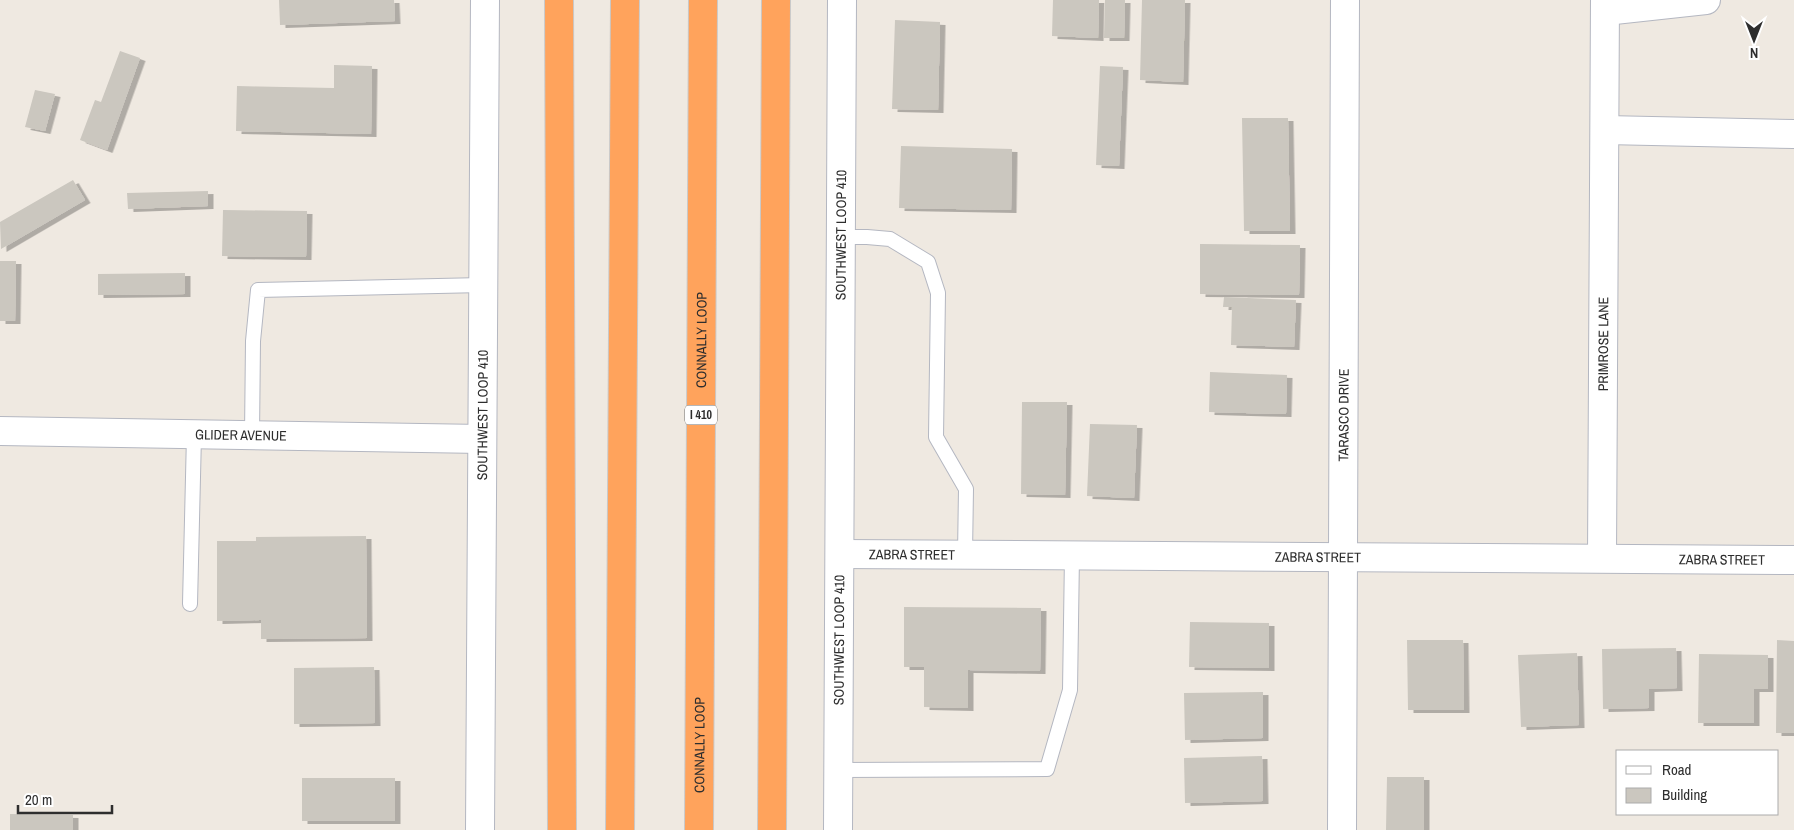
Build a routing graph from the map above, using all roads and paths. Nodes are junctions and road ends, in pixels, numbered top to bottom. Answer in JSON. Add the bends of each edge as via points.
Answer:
{"nodes":[{"id":1,"x":485,"y":0,"type":"edge"},
{"id":2,"x":559,"y":0,"type":"edge"},
{"id":3,"x":624,"y":0,"type":"edge"},
{"id":4,"x":703,"y":0,"type":"edge"},
{"id":5,"x":776,"y":0,"type":"edge"},
{"id":6,"x":842,"y":0,"type":"edge"},
{"id":7,"x":1345,"y":0,"type":"edge"},
{"id":8,"x":1706,"y":0,"type":"edge"},
{"id":9,"x":1605,"y":6,"type":"edge"},
{"id":10,"x":1605,"y":130,"type":"junction"},
{"id":11,"x":1794,"y":134,"type":"edge"},
{"id":12,"x":841,"y":238,"type":"junction"},
{"id":13,"x":483,"y":285,"type":"junction"},
{"id":14,"x":0,"y":431,"type":"edge"},
{"id":15,"x":194,"y":435,"type":"junction"},
{"id":16,"x":252,"y":435,"type":"junction"},
{"id":17,"x":482,"y":439,"type":"junction"},
{"id":18,"x":840,"y":554,"type":"junction"},
{"id":19,"x":965,"y":554,"type":"junction"},
{"id":20,"x":1072,"y":555,"type":"junction"},
{"id":21,"x":1344,"y":556,"type":"junction"},
{"id":22,"x":1602,"y":558,"type":"junction"},
{"id":23,"x":1794,"y":560,"type":"edge"},
{"id":24,"x":190,"y":604,"type":"dead end"},
{"id":25,"x":839,"y":770,"type":"junction"},
{"id":26,"x":480,"y":830,"type":"edge"},
{"id":27,"x":562,"y":830,"type":"edge"},
{"id":28,"x":620,"y":830,"type":"edge"},
{"id":29,"x":699,"y":830,"type":"edge"},
{"id":30,"x":772,"y":830,"type":"edge"},
{"id":31,"x":838,"y":830,"type":"edge"},
{"id":32,"x":1342,"y":830,"type":"edge"}],
"edges":[{"from":1,"to":13,"type":"street","name":"SOUTHWEST LOOP 410"},
{"from":2,"to":27,"type":"highway"},
{"from":3,"to":28,"type":"highway"},
{"from":4,"to":29,"type":"highway","name":"CONNALLY LOOP","number":"I 410"},
{"from":5,"to":30,"type":"highway"},
{"from":6,"to":12,"type":"street","name":"SOUTHWEST LOOP 410"},
{"from":7,"to":21,"type":"street","name":"TARASCO DRIVE"},
{"from":8,"to":9,"type":"street"},
{"from":9,"to":10,"type":"street","name":"PRIMROSE LANE"},
{"from":10,"to":11,"type":"street"},
{"from":10,"to":22,"type":"street","name":"PRIMROSE LANE"},
{"from":12,"to":18,"type":"street","name":"SOUTHWEST LOOP 410"},
{"from":12,"to":19,"type":"lane","via":[[890,239],[928,262],[938,293],[936,437],[966,489]]},
{"from":13,"to":16,"type":"lane","via":[[258,290],[252,341]]},
{"from":13,"to":17,"type":"street","name":"SOUTHWEST LOOP 410"},
{"from":14,"to":15,"type":"street","name":"GLIDER AVENUE"},
{"from":15,"to":16,"type":"street","name":"GLIDER AVENUE"},
{"from":15,"to":24,"type":"lane"},
{"from":16,"to":17,"type":"street","name":"GLIDER AVENUE"},
{"from":17,"to":26,"type":"street","name":"SOUTHWEST LOOP 410"},
{"from":18,"to":19,"type":"street","name":"ZABRA STREET"},
{"from":18,"to":25,"type":"street","name":"SOUTHWEST LOOP 410"},
{"from":19,"to":20,"type":"street","name":"ZABRA STREET"},
{"from":20,"to":21,"type":"street","name":"ZABRA STREET"},
{"from":20,"to":25,"type":"lane","via":[[1070,690],[1047,769]]},
{"from":21,"to":22,"type":"street","name":"ZABRA STREET"},
{"from":21,"to":32,"type":"street","name":"TARASCO DRIVE"},
{"from":22,"to":23,"type":"street","name":"ZABRA STREET"},
{"from":25,"to":31,"type":"street","name":"SOUTHWEST LOOP 410"}]}
